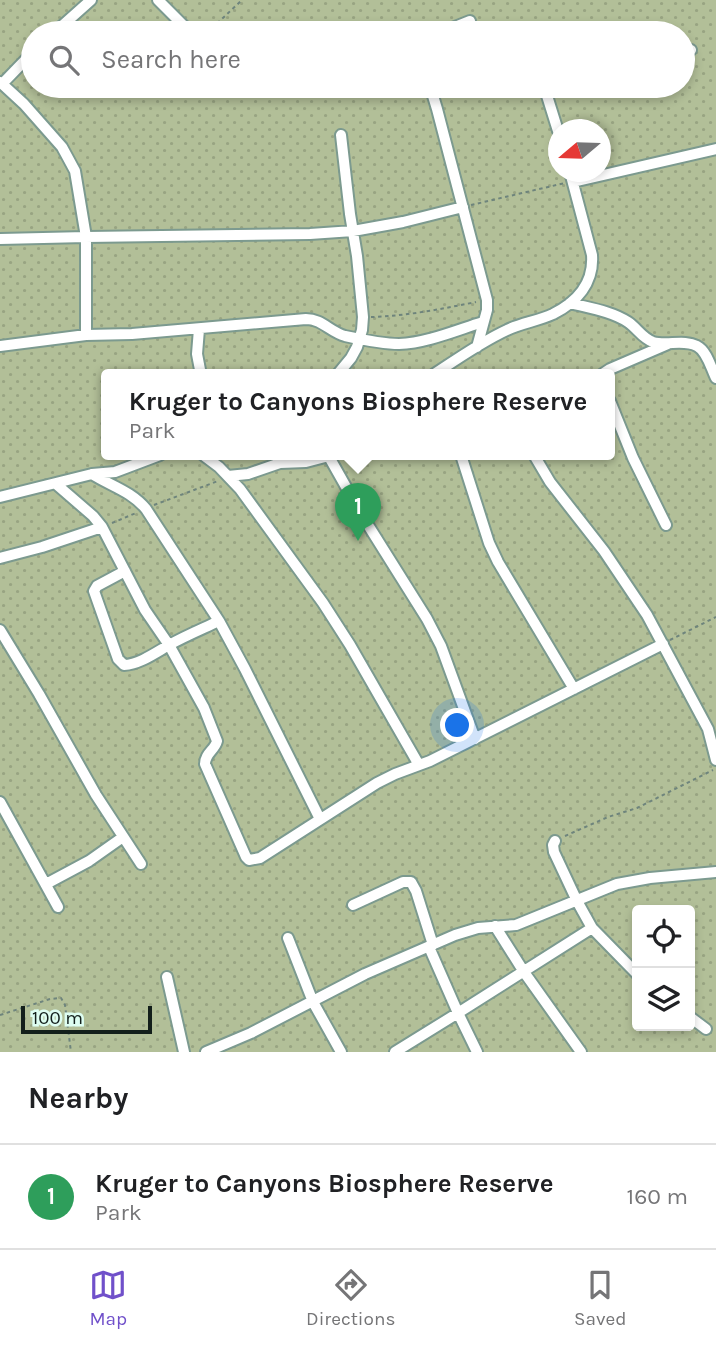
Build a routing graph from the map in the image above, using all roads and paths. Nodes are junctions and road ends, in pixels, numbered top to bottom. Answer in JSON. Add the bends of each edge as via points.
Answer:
{"nodes":[{"id":1,"x":91,"y":0,"type":"edge"},
{"id":2,"x":158,"y":0,"type":"edge"},
{"id":3,"x":242,"y":0,"type":"edge"},
{"id":4,"x":67,"y":21,"type":"edge"},
{"id":5,"x":179,"y":21,"type":"edge"},
{"id":6,"x":220,"y":21,"type":"edge"},
{"id":7,"x":21,"y":64,"type":"edge"},
{"id":8,"x":1,"y":83,"type":"edge"},
{"id":9,"x":434,"y":98,"type":"edge"},
{"id":10,"x":548,"y":98,"type":"edge"},
{"id":11,"x":554,"y":119,"type":"edge"},
{"id":12,"x":341,"y":135,"type":"dead end"},
{"id":13,"x":716,"y":149,"type":"edge"},
{"id":14,"x":611,"y":169,"type":"edge"},
{"id":15,"x":553,"y":182,"type":"edge"},
{"id":16,"x":572,"y":182,"type":"edge"},
{"id":17,"x":463,"y":207,"type":"junction"},
{"id":18,"x":353,"y":231,"type":"junction"},
{"id":19,"x":86,"y":237,"type":"junction"},
{"id":20,"x":0,"y":239,"type":"edge"},
{"id":21,"x":487,"y":300,"type":"junction"},
{"id":22,"x":570,"y":303,"type":"junction"},
{"id":23,"x":363,"y":317,"type":"junction"},
{"id":24,"x":484,"y":321,"type":"junction"},
{"id":25,"x":200,"y":329,"type":"junction"},
{"id":26,"x":86,"y":335,"type":"junction"},
{"id":27,"x":360,"y":338,"type":"junction"},
{"id":28,"x":668,"y":344,"type":"junction"},
{"id":29,"x":0,"y":346,"type":"edge"},
{"id":30,"x":477,"y":346,"type":"junction"},
{"id":31,"x":200,"y":369,"type":"edge"},
{"id":32,"x":342,"y":369,"type":"edge"},
{"id":33,"x":442,"y":369,"type":"edge"},
{"id":34,"x":610,"y":369,"type":"edge"},
{"id":35,"x":716,"y":378,"type":"edge"},
{"id":36,"x":615,"y":413,"type":"edge"},
{"id":37,"x":146,"y":460,"type":"edge"},
{"id":38,"x":211,"y":460,"type":"edge"},
{"id":39,"x":313,"y":460,"type":"edge"},
{"id":40,"x":330,"y":460,"type":"edge"},
{"id":41,"x":463,"y":460,"type":"edge"},
{"id":42,"x":537,"y":460,"type":"edge"},
{"id":43,"x":92,"y":474,"type":"junction"},
{"id":44,"x":228,"y":476,"type":"junction"},
{"id":45,"x":56,"y":484,"type":"junction"},
{"id":46,"x":0,"y":497,"type":"edge"},
{"id":47,"x":146,"y":509,"type":"junction"},
{"id":48,"x":666,"y":525,"type":"dead end"},
{"id":49,"x":102,"y":527,"type":"junction"},
{"id":50,"x":0,"y":558,"type":"edge"},
{"id":51,"x":125,"y":571,"type":"junction"},
{"id":52,"x":716,"y":617,"type":"edge"},
{"id":53,"x":219,"y":621,"type":"junction"},
{"id":54,"x":0,"y":631,"type":"edge"},
{"id":55,"x":663,"y":644,"type":"junction"},
{"id":56,"x":169,"y":645,"type":"junction"},
{"id":57,"x":574,"y":689,"type":"junction"},
{"id":58,"x":475,"y":738,"type":"junction"},
{"id":59,"x":716,"y":760,"type":"edge"},
{"id":60,"x":419,"y":765,"type":"junction"},
{"id":61,"x":716,"y":768,"type":"edge"},
{"id":62,"x":0,"y":802,"type":"edge"},
{"id":63,"x":320,"y":819,"type":"junction"},
{"id":64,"x":123,"y":837,"type":"junction"},
{"id":65,"x":555,"y":841,"type":"joint"},
{"id":66,"x":141,"y":864,"type":"dead end"},
{"id":67,"x":716,"y":872,"type":"edge"},
{"id":68,"x":46,"y":884,"type":"junction"},
{"id":69,"x":577,"y":901,"type":"junction"},
{"id":70,"x":353,"y":905,"type":"dead end"},
{"id":71,"x":58,"y":906,"type":"dead end"},
{"id":72,"x":495,"y":926,"type":"junction"},
{"id":73,"x":593,"y":928,"type":"junction"},
{"id":74,"x":288,"y":938,"type":"dead end"},
{"id":75,"x":431,"y":946,"type":"junction"},
{"id":76,"x":632,"y":969,"type":"edge"},
{"id":77,"x":524,"y":972,"type":"junction"},
{"id":78,"x":167,"y":976,"type":"dead end"},
{"id":79,"x":313,"y":1002,"type":"junction"},
{"id":80,"x":458,"y":1013,"type":"junction"},
{"id":81,"x":0,"y":1015,"type":"edge"},
{"id":82,"x":695,"y":1021,"type":"edge"},
{"id":83,"x":706,"y":1029,"type":"dead end"},
{"id":84,"x":71,"y":1052,"type":"edge"},
{"id":85,"x":184,"y":1052,"type":"edge"},
{"id":86,"x":206,"y":1052,"type":"edge"},
{"id":87,"x":341,"y":1052,"type":"edge"},
{"id":88,"x":395,"y":1052,"type":"edge"},
{"id":89,"x":477,"y":1052,"type":"edge"},
{"id":90,"x":581,"y":1052,"type":"edge"}],
"edges":[{"from":1,"to":4,"type":"street"},
{"from":2,"to":5,"type":"street"},
{"from":3,"to":6,"type":"path"},
{"from":7,"to":8,"type":"street"},
{"from":8,"to":19,"type":"street","via":[[70,160]]},
{"from":9,"to":17,"type":"street"},
{"from":10,"to":11,"type":"street"},
{"from":12,"to":18,"type":"street"},
{"from":13,"to":14,"type":"street"},
{"from":15,"to":17,"type":"path"},
{"from":16,"to":22,"type":"street","via":[[593,269]]},
{"from":17,"to":18,"type":"street"},
{"from":17,"to":21,"type":"street"},
{"from":18,"to":19,"type":"street"},
{"from":18,"to":23,"type":"street"},
{"from":19,"to":20,"type":"street"},
{"from":19,"to":26,"type":"street"},
{"from":21,"to":23,"type":"path","via":[[399,316]]},
{"from":21,"to":24,"type":"street"},
{"from":22,"to":28,"type":"street","via":[[617,316],[647,340]]},
{"from":22,"to":30,"type":"street"},
{"from":23,"to":27,"type":"street"},
{"from":24,"to":27,"type":"street","via":[[403,344]]},
{"from":24,"to":30,"type":"street"},
{"from":25,"to":26,"type":"street"},
{"from":25,"to":27,"type":"street","via":[[314,319],[341,334]]},
{"from":25,"to":31,"type":"street"},
{"from":26,"to":29,"type":"street"},
{"from":27,"to":32,"type":"street"},
{"from":28,"to":34,"type":"street"},
{"from":28,"to":35,"type":"street","via":[[698,346]]},
{"from":30,"to":33,"type":"street"},
{"from":36,"to":48,"type":"street"},
{"from":37,"to":43,"type":"street"},
{"from":38,"to":44,"type":"street"},
{"from":39,"to":44,"type":"street"},
{"from":40,"to":58,"type":"street","via":[[441,646]]},
{"from":41,"to":57,"type":"street","via":[[498,562]]},
{"from":42,"to":55,"type":"street","via":[[623,578]]},
{"from":43,"to":45,"type":"street"},
{"from":43,"to":47,"type":"street","via":[[130,493]]},
{"from":44,"to":47,"type":"path"},
{"from":44,"to":60,"type":"street","via":[[323,603]]},
{"from":45,"to":46,"type":"street"},
{"from":45,"to":49,"type":"street"},
{"from":47,"to":49,"type":"path"},
{"from":47,"to":53,"type":"street"},
{"from":49,"to":50,"type":"street"},
{"from":49,"to":51,"type":"street"},
{"from":51,"to":56,"type":"street"},
{"from":51,"to":56,"type":"street","via":[[94,591],[118,659],[127,666]]},
{"from":52,"to":55,"type":"path"},
{"from":53,"to":56,"type":"street"},
{"from":53,"to":63,"type":"street"},
{"from":54,"to":64,"type":"street"},
{"from":55,"to":57,"type":"street"},
{"from":55,"to":59,"type":"street","via":[[708,729]]},
{"from":56,"to":63,"type":"street","via":[[216,736],[205,764],[246,857],[260,858]]},
{"from":57,"to":58,"type":"street"},
{"from":58,"to":60,"type":"street"},
{"from":60,"to":63,"type":"street"},
{"from":61,"to":65,"type":"path","via":[[637,808]]},
{"from":62,"to":68,"type":"street"},
{"from":64,"to":66,"type":"street"},
{"from":64,"to":68,"type":"street"},
{"from":65,"to":69,"type":"street","via":[[554,852]]},
{"from":67,"to":69,"type":"street","via":[[617,884]]},
{"from":68,"to":71,"type":"street"},
{"from":69,"to":72,"type":"street","via":[[516,925]]},
{"from":69,"to":73,"type":"street"},
{"from":70,"to":75,"type":"street","via":[[411,882]]},
{"from":72,"to":75,"type":"street"},
{"from":72,"to":77,"type":"street"},
{"from":73,"to":76,"type":"street"},
{"from":73,"to":77,"type":"street"},
{"from":74,"to":79,"type":"street"},
{"from":75,"to":79,"type":"street"},
{"from":75,"to":80,"type":"street"},
{"from":77,"to":80,"type":"street"},
{"from":77,"to":90,"type":"street"},
{"from":78,"to":85,"type":"street"},
{"from":79,"to":86,"type":"street"},
{"from":79,"to":87,"type":"street"},
{"from":80,"to":88,"type":"street"},
{"from":80,"to":89,"type":"street"},
{"from":81,"to":84,"type":"path","via":[[61,998]]},
{"from":82,"to":83,"type":"street"}]}
